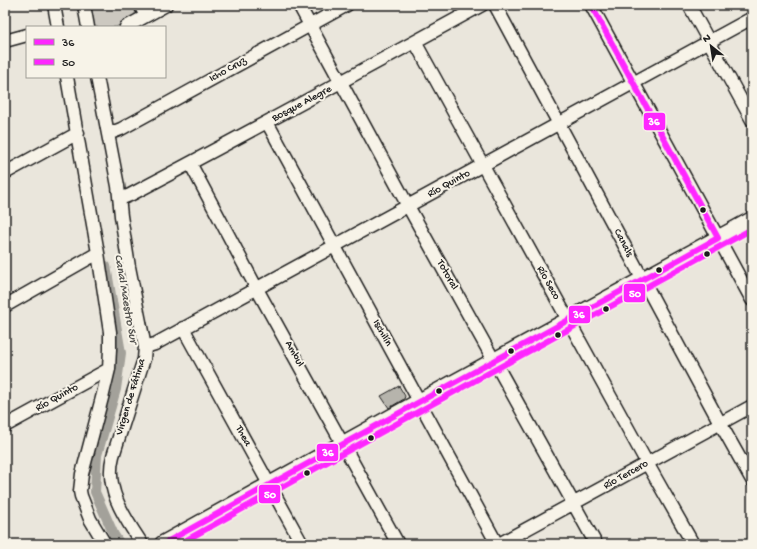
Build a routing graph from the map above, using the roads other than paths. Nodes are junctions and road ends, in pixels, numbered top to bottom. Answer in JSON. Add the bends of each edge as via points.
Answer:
{"nodes":[{"id":1,"x":54,"y":5,"type":"edge"},
{"id":2,"x":84,"y":5,"type":"edge"},
{"id":3,"x":140,"y":5,"type":"edge"},
{"id":4,"x":166,"y":5,"type":"edge"},
{"id":5,"x":299,"y":5,"type":"edge"},
{"id":6,"x":347,"y":5,"type":"edge"},
{"id":7,"x":482,"y":5,"type":"edge"},
{"id":8,"x":495,"y":5,"type":"edge"},
{"id":9,"x":591,"y":5,"type":"edge"},
{"id":10,"x":689,"y":5,"type":"edge"},
{"id":11,"x":146,"y":16,"type":"junction"},
{"id":12,"x":752,"y":18,"type":"edge"},
{"id":13,"x":310,"y":25,"type":"junction"},
{"id":14,"x":57,"y":26,"type":"edge"},
{"id":15,"x":88,"y":26,"type":"edge"},
{"id":16,"x":128,"y":26,"type":"edge"},
{"id":17,"x":26,"y":35,"type":"edge"},
{"id":18,"x":5,"y":40,"type":"edge"},
{"id":19,"x":415,"y":42,"type":"junction"},
{"id":20,"x":709,"y":42,"type":"junction"},
{"id":21,"x":67,"y":78,"type":"edge"},
{"id":22,"x":97,"y":78,"type":"edge"},
{"id":23,"x":341,"y":83,"type":"junction"},
{"id":24,"x":634,"y":83,"type":"junction"},
{"id":25,"x":752,"y":120,"type":"edge"},
{"id":26,"x":267,"y":122,"type":"junction"},
{"id":27,"x":559,"y":124,"type":"junction"},
{"id":28,"x":78,"y":133,"type":"junction"},
{"id":29,"x":108,"y":134,"type":"junction"},
{"id":30,"x":190,"y":164,"type":"junction"},
{"id":31,"x":483,"y":165,"type":"junction"},
{"id":32,"x":5,"y":173,"type":"edge"},
{"id":33,"x":120,"y":199,"type":"junction"},
{"id":34,"x":408,"y":206,"type":"junction"},
{"id":35,"x":752,"y":220,"type":"edge"},
{"id":36,"x":718,"y":238,"type":"junction"},
{"id":37,"x":334,"y":246,"type":"junction"},
{"id":38,"x":98,"y":253,"type":"junction"},
{"id":39,"x":643,"y":280,"type":"junction"},
{"id":40,"x":258,"y":289,"type":"junction"},
{"id":41,"x":752,"y":300,"type":"edge"},
{"id":42,"x":5,"y":306,"type":"edge"},
{"id":43,"x":569,"y":321,"type":"junction"},
{"id":44,"x":183,"y":328,"type":"junction"},
{"id":45,"x":145,"y":347,"type":"junction"},
{"id":46,"x":495,"y":361,"type":"junction"},
{"id":47,"x":109,"y":369,"type":"junction"},
{"id":48,"x":419,"y":402,"type":"junction"},
{"id":49,"x":752,"y":406,"type":"edge"},
{"id":50,"x":720,"y":423,"type":"junction"},
{"id":51,"x":5,"y":426,"type":"edge"},
{"id":52,"x":343,"y":444,"type":"junction"},
{"id":53,"x":647,"y":463,"type":"junction"},
{"id":54,"x":752,"y":480,"type":"edge"},
{"id":55,"x":269,"y":485,"type":"junction"},
{"id":56,"x":574,"y":504,"type":"junction"},
{"id":57,"x":105,"y":544,"type":"edge"},
{"id":58,"x":142,"y":544,"type":"edge"},
{"id":59,"x":163,"y":544,"type":"edge"},
{"id":60,"x":302,"y":544,"type":"edge"},
{"id":61,"x":398,"y":544,"type":"edge"},
{"id":62,"x":498,"y":544,"type":"edge"},
{"id":63,"x":596,"y":544,"type":"edge"},
{"id":64,"x":693,"y":544,"type":"edge"}],
"edges":[{"from":1,"to":14,"type":"street"},
{"from":2,"to":15,"type":"street"},
{"from":3,"to":11,"type":"street"},
{"from":4,"to":11,"type":"street"},
{"from":5,"to":13,"type":"street","name":"Totoral"},
{"from":6,"to":13,"type":"street","name":"Icho Cruz"},
{"from":7,"to":19,"type":"street","name":"Bosque Alegre"},
{"from":8,"to":27,"type":"street","name":"Canals"},
{"from":9,"to":24,"type":"street"},
{"from":10,"to":20,"type":"street"},
{"from":11,"to":16,"type":"street"},
{"from":12,"to":20,"type":"street","name":"Río Quinto"},
{"from":13,"to":23,"type":"street","name":"Totoral"},
{"from":13,"to":29,"type":"street","name":"Icho Cruz"},
{"from":17,"to":18,"type":"street"},
{"from":19,"to":23,"type":"street","name":"Bosque Alegre"},
{"from":19,"to":31,"type":"street","name":"Río Seco"},
{"from":20,"to":24,"type":"street","name":"Río Quinto"},
{"from":20,"to":25,"type":"street"},
{"from":21,"to":28,"type":"street"},
{"from":22,"to":29,"type":"street","name":"Virgen de Fátima"},
{"from":23,"to":26,"type":"street","name":"Bosque Alegre"},
{"from":23,"to":34,"type":"street","name":"Totoral"},
{"from":24,"to":27,"type":"street","name":"Río Quinto"},
{"from":24,"to":36,"type":"street"},
{"from":26,"to":30,"type":"street","name":"Bosque Alegre"},
{"from":26,"to":37,"type":"street","name":"Ischilín"},
{"from":27,"to":31,"type":"street","name":"Río Quinto"},
{"from":27,"to":39,"type":"street","name":"Canals"},
{"from":28,"to":32,"type":"street"},
{"from":28,"to":38,"type":"street"},
{"from":29,"to":33,"type":"street","name":"Virgen de Fátima"},
{"from":30,"to":33,"type":"street","name":"Bosque Alegre"},
{"from":30,"to":40,"type":"street","name":"Ambul"},
{"from":31,"to":34,"type":"street","name":"Río Quinto"},
{"from":31,"to":43,"type":"street","name":"Río Seco"},
{"from":33,"to":45,"type":"street","name":"Virgen de Fátima","via":[[129,267]]},
{"from":34,"to":37,"type":"street","name":"Río Quinto"},
{"from":34,"to":46,"type":"street","name":"Totoral"},
{"from":35,"to":36,"type":"main road"},
{"from":36,"to":39,"type":"main road"},
{"from":36,"to":41,"type":"street"},
{"from":37,"to":40,"type":"street","name":"Río Quinto"},
{"from":37,"to":48,"type":"street","name":"Ischilín"},
{"from":38,"to":42,"type":"street"},
{"from":38,"to":47,"type":"street","via":[[110,332]]},
{"from":39,"to":43,"type":"main road"},
{"from":39,"to":50,"type":"street","name":"Canals"},
{"from":40,"to":44,"type":"street","name":"Río Quinto"},
{"from":40,"to":52,"type":"street","name":"Ambul"},
{"from":43,"to":46,"type":"main road"},
{"from":43,"to":53,"type":"street","name":"Río Seco"},
{"from":44,"to":45,"type":"street","name":"Río Quinto"},
{"from":44,"to":55,"type":"street","name":"Thea"},
{"from":45,"to":58,"type":"street","name":"Virgen de Fátima","via":[[144,359],[111,464],[113,486],[120,510]]},
{"from":46,"to":48,"type":"main road"},
{"from":46,"to":56,"type":"street","name":"Totoral"},
{"from":47,"to":51,"type":"street","name":"Río Quinto"},
{"from":47,"to":57,"type":"street","via":[[80,491],[90,520]]},
{"from":48,"to":52,"type":"main road"},
{"from":48,"to":62,"type":"street","name":"Ischilín"},
{"from":49,"to":50,"type":"street","name":"Río Tercero"},
{"from":50,"to":53,"type":"street","name":"Río Tercero"},
{"from":50,"to":54,"type":"street","name":"Canals"},
{"from":52,"to":55,"type":"main road"},
{"from":52,"to":61,"type":"street","name":"Ambul"},
{"from":53,"to":56,"type":"street","name":"Río Tercero"},
{"from":53,"to":64,"type":"street","name":"Río Seco"},
{"from":55,"to":59,"type":"main road"},
{"from":55,"to":60,"type":"street","name":"Thea"},
{"from":56,"to":62,"type":"street","name":"Río Tercero"},
{"from":56,"to":63,"type":"street","name":"Totoral"}]}
